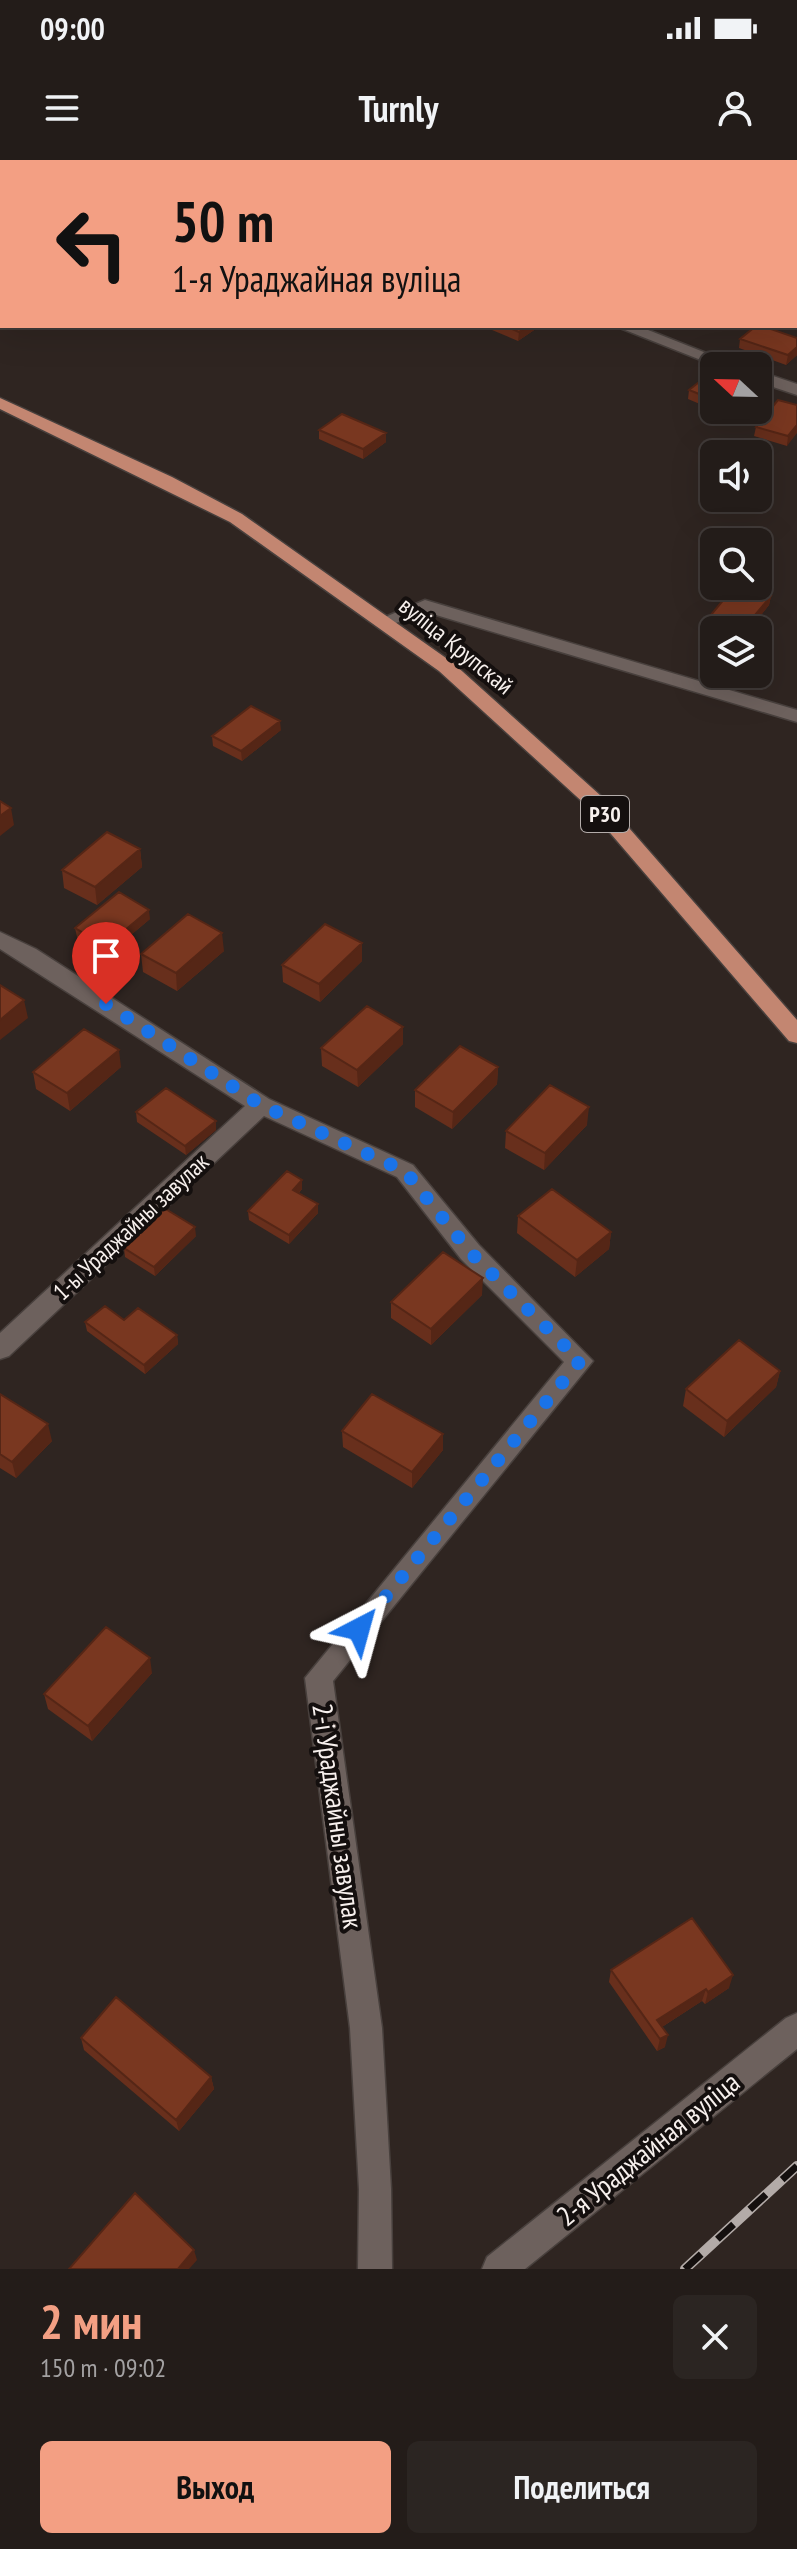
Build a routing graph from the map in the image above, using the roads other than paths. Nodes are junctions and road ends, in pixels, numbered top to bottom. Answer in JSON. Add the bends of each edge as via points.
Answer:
{"nodes":[{"id":1,"x":628,"y":328,"type":"edge"},
{"id":2,"x":700,"y":355,"type":"edge"},
{"id":3,"x":772,"y":381,"type":"edge"},
{"id":4,"x":797,"y":390,"type":"edge"},
{"id":5,"x":0,"y":403,"type":"edge"},
{"id":6,"x":385,"y":621,"type":"junction"},
{"id":7,"x":797,"y":716,"type":"edge"},
{"id":8,"x":0,"y":940,"type":"edge"},
{"id":9,"x":797,"y":1035,"type":"edge"},
{"id":10,"x":261,"y":1105,"type":"junction"},
{"id":11,"x":0,"y":1349,"type":"edge"},
{"id":12,"x":797,"y":2029,"type":"edge"},
{"id":13,"x":375,"y":2269,"type":"edge"},
{"id":14,"x":499,"y":2269,"type":"edge"}],
"edges":[{"from":1,"to":2,"type":"street"},
{"from":3,"to":4,"type":"street"},
{"from":5,"to":6,"type":"main road","name":"вуліца Крупскай","number":"Р30","via":[[236,518]]},
{"from":6,"to":7,"type":"street","via":[[425,606]]},
{"from":6,"to":9,"type":"main road","name":"вуліца Крупскай","number":"Р30","via":[[446,667],[594,801]]},
{"from":8,"to":10,"type":"street"},
{"from":10,"to":11,"type":"street","name":"1-ы Ураджайны завулак"},
{"from":10,"to":13,"type":"street","name":"2-і Ураджайны завулак","via":[[405,1171],[470,1252],[580,1361],[319,1678],[366,2028]]},
{"from":12,"to":14,"type":"street","name":"2-я Ураджайная вуліца"}]}
